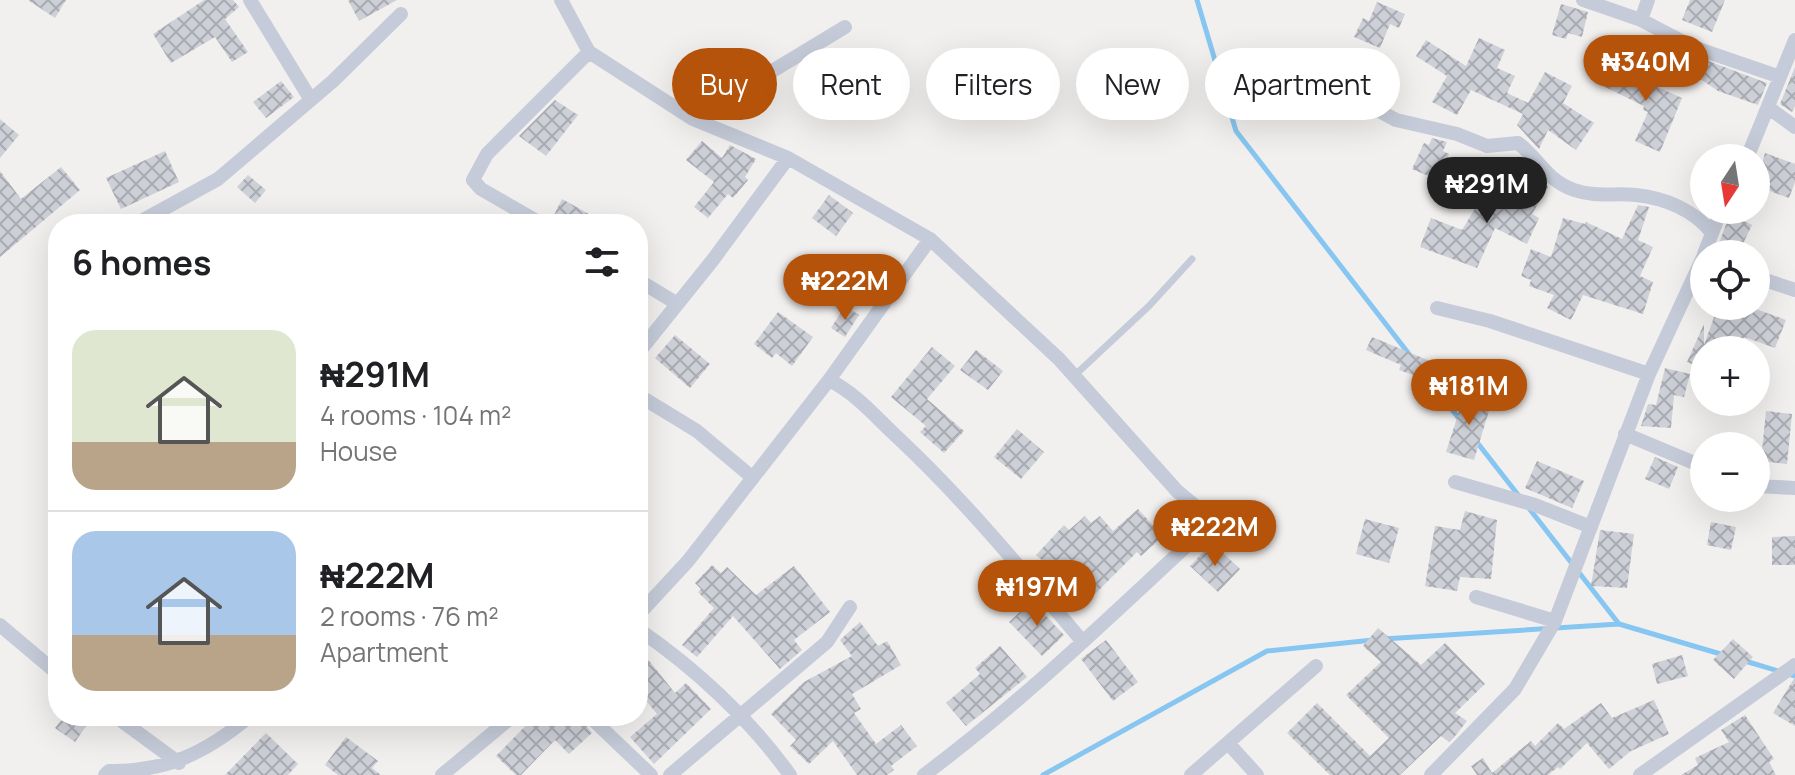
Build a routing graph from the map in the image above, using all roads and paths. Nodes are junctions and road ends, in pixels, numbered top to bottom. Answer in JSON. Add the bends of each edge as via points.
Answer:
{"nodes":[{"id":1,"x":250,"y":0,"type":"edge"},
{"id":2,"x":561,"y":0,"type":"edge"},
{"id":3,"x":1583,"y":0,"type":"edge"},
{"id":4,"x":1648,"y":0,"type":"edge"},
{"id":5,"x":401,"y":14,"type":"dead end"},
{"id":6,"x":1641,"y":20,"type":"junction"},
{"id":7,"x":845,"y":27,"type":"dead end"},
{"id":8,"x":1795,"y":40,"type":"edge"},
{"id":9,"x":589,"y":52,"type":"junction"},
{"id":10,"x":777,"y":68,"type":"edge"},
{"id":11,"x":1780,"y":77,"type":"junction"},
{"id":12,"x":311,"y":100,"type":"junction"},
{"id":13,"x":672,"y":105,"type":"edge"},
{"id":14,"x":1769,"y":108,"type":"junction"},
{"id":15,"x":695,"y":120,"type":"edge"},
{"id":16,"x":1396,"y":120,"type":"edge"},
{"id":17,"x":1795,"y":127,"type":"edge"},
{"id":18,"x":1753,"y":144,"type":"edge"},
{"id":19,"x":788,"y":158,"type":"junction"},
{"id":20,"x":154,"y":214,"type":"edge"},
{"id":21,"x":525,"y":214,"type":"edge"},
{"id":22,"x":1716,"y":224,"type":"edge"},
{"id":23,"x":1712,"y":233,"type":"junction"},
{"id":24,"x":930,"y":239,"type":"junction"},
{"id":25,"x":1710,"y":240,"type":"edge"},
{"id":26,"x":1192,"y":259,"type":"dead end"},
{"id":27,"x":1770,"y":282,"type":"edge"},
{"id":28,"x":648,"y":286,"type":"edge"},
{"id":29,"x":1690,"y":287,"type":"edge"},
{"id":30,"x":1795,"y":290,"type":"edge"},
{"id":31,"x":676,"y":303,"type":"junction"},
{"id":32,"x":1437,"y":308,"type":"dead end"},
{"id":33,"x":648,"y":340,"type":"edge"},
{"id":34,"x":1649,"y":374,"type":"junction"},
{"id":35,"x":1074,"y":376,"type":"junction"},
{"id":36,"x":829,"y":380,"type":"junction"},
{"id":37,"x":648,"y":401,"type":"edge"},
{"id":38,"x":1625,"y":434,"type":"junction"},
{"id":39,"x":1690,"y":461,"type":"edge"},
{"id":40,"x":753,"y":478,"type":"junction"},
{"id":41,"x":1455,"y":482,"type":"dead end"},
{"id":42,"x":1770,"y":487,"type":"edge"},
{"id":43,"x":1795,"y":488,"type":"edge"},
{"id":44,"x":1591,"y":527,"type":"junction"},
{"id":45,"x":1476,"y":597,"type":"dead end"},
{"id":46,"x":648,"y":604,"type":"edge"},
{"id":47,"x":850,"y":607,"type":"dead end"},
{"id":48,"x":1555,"y":621,"type":"junction"},
{"id":49,"x":0,"y":625,"type":"edge"},
{"id":50,"x":648,"y":636,"type":"edge"},
{"id":51,"x":1083,"y":642,"type":"junction"},
{"id":52,"x":1795,"y":665,"type":"edge"},
{"id":53,"x":48,"y":666,"type":"edge"},
{"id":54,"x":1316,"y":666,"type":"dead end"},
{"id":55,"x":740,"y":719,"type":"junction"},
{"id":56,"x":129,"y":726,"type":"edge"},
{"id":57,"x":238,"y":726,"type":"edge"},
{"id":58,"x":501,"y":726,"type":"edge"},
{"id":59,"x":600,"y":726,"type":"edge"},
{"id":60,"x":1228,"y":743,"type":"junction"},
{"id":61,"x":179,"y":763,"type":"junction"},
{"id":62,"x":105,"y":775,"type":"edge"},
{"id":63,"x":442,"y":775,"type":"edge"},
{"id":64,"x":651,"y":775,"type":"edge"},
{"id":65,"x":670,"y":775,"type":"edge"},
{"id":66,"x":790,"y":775,"type":"edge"},
{"id":67,"x":924,"y":775,"type":"edge"},
{"id":68,"x":1191,"y":775,"type":"edge"},
{"id":69,"x":1257,"y":775,"type":"edge"},
{"id":70,"x":1431,"y":775,"type":"edge"},
{"id":71,"x":1640,"y":775,"type":"edge"}],
"edges":[{"from":1,"to":12,"type":"street"},
{"from":2,"to":9,"type":"street"},
{"from":3,"to":6,"type":"street"},
{"from":4,"to":6,"type":"street"},
{"from":5,"to":12,"type":"street"},
{"from":6,"to":11,"type":"street","via":[[1664,35]]},
{"from":7,"to":10,"type":"street"},
{"from":8,"to":11,"type":"street"},
{"from":9,"to":13,"type":"street"},
{"from":9,"to":21,"type":"street","via":[[487,154],[473,180]]},
{"from":11,"to":14,"type":"street"},
{"from":12,"to":20,"type":"street","via":[[218,179]]},
{"from":14,"to":17,"type":"street"},
{"from":14,"to":18,"type":"street"},
{"from":15,"to":19,"type":"street"},
{"from":16,"to":23,"type":"street","via":[[1487,146],[1518,143],[1537,158],[1551,180],[1577,191],[1637,195],[1674,204],[1702,219]]},
{"from":19,"to":24,"type":"street"},
{"from":19,"to":31,"type":"street"},
{"from":22,"to":23,"type":"street"},
{"from":23,"to":25,"type":"street"},
{"from":24,"to":35,"type":"street"},
{"from":24,"to":36,"type":"street"},
{"from":26,"to":35,"type":"lane"},
{"from":27,"to":30,"type":"street"},
{"from":28,"to":31,"type":"street"},
{"from":29,"to":34,"type":"street"},
{"from":31,"to":33,"type":"street"},
{"from":32,"to":34,"type":"street"},
{"from":34,"to":38,"type":"street"},
{"from":35,"to":51,"type":"street","via":[[1177,491],[1206,515],[1207,527]]},
{"from":36,"to":40,"type":"street"},
{"from":36,"to":51,"type":"street","via":[[863,403],[953,491]]},
{"from":37,"to":40,"type":"street","via":[[697,431]]},
{"from":38,"to":39,"type":"street"},
{"from":38,"to":44,"type":"street"},
{"from":40,"to":46,"type":"street"},
{"from":41,"to":44,"type":"street"},
{"from":42,"to":43,"type":"street"},
{"from":44,"to":48,"type":"street"},
{"from":45,"to":48,"type":"street"},
{"from":47,"to":55,"type":"street","via":[[827,642]]},
{"from":48,"to":70,"type":"street","via":[[1515,689]]},
{"from":49,"to":53,"type":"street"},
{"from":50,"to":55,"type":"street","via":[[689,666]]},
{"from":51,"to":67,"type":"street","via":[[997,721]]},
{"from":52,"to":71,"type":"street"},
{"from":54,"to":60,"type":"street"},
{"from":55,"to":65,"type":"street"},
{"from":55,"to":66,"type":"street"},
{"from":56,"to":61,"type":"street"},
{"from":57,"to":61,"type":"street"},
{"from":58,"to":63,"type":"street"},
{"from":59,"to":64,"type":"street"},
{"from":60,"to":68,"type":"street"},
{"from":60,"to":69,"type":"street"},
{"from":61,"to":62,"type":"street"}]}
